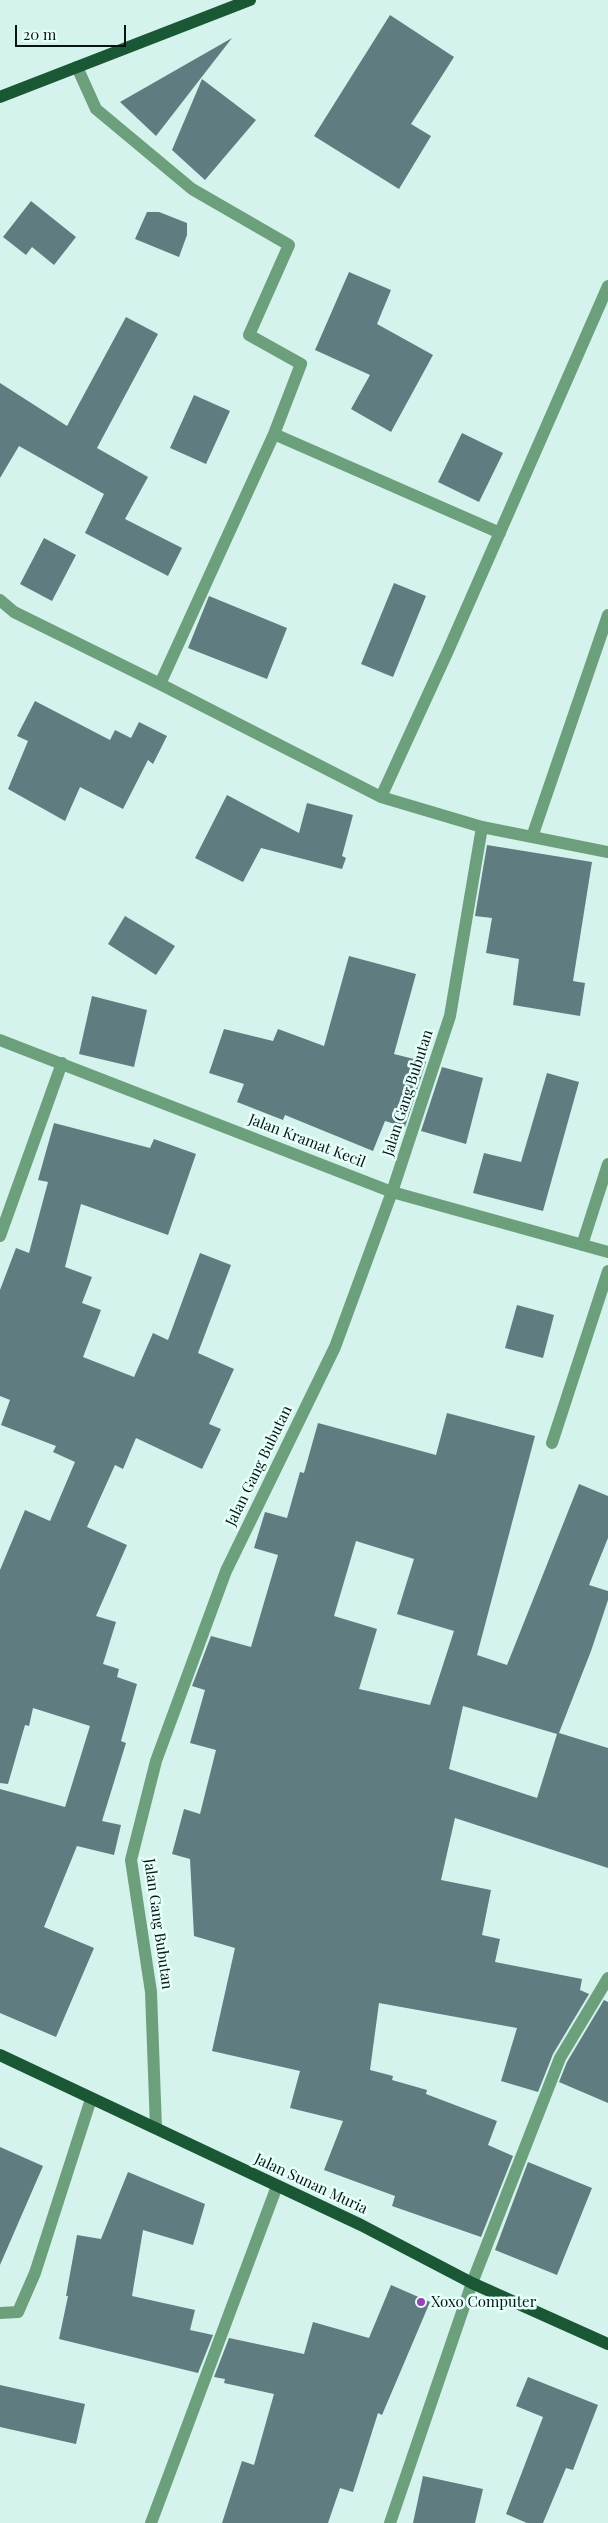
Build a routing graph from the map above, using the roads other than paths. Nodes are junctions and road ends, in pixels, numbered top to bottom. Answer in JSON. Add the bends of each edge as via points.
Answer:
{"nodes":[{"id":1,"x":250,"y":0,"type":"edge"},
{"id":2,"x":77,"y":67,"type":"junction"},
{"id":3,"x":0,"y":97,"type":"edge"},
{"id":4,"x":608,"y":286,"type":"edge"},
{"id":5,"x":274,"y":434,"type":"junction"},
{"id":6,"x":500,"y":533,"type":"junction"},
{"id":7,"x":0,"y":600,"type":"edge"},
{"id":8,"x":608,"y":615,"type":"edge"},
{"id":9,"x":160,"y":684,"type":"junction"},
{"id":10,"x":381,"y":798,"type":"junction"},
{"id":11,"x":482,"y":827,"type":"junction"},
{"id":12,"x":532,"y":837,"type":"junction"},
{"id":13,"x":608,"y":852,"type":"edge"},
{"id":14,"x":0,"y":1040,"type":"edge"},
{"id":15,"x":62,"y":1063,"type":"junction"},
{"id":16,"x":608,"y":1164,"type":"edge"},
{"id":17,"x":392,"y":1192,"type":"junction"},
{"id":18,"x":0,"y":1236,"type":"edge"},
{"id":19,"x":582,"y":1245,"type":"junction"},
{"id":20,"x":608,"y":1252,"type":"edge"},
{"id":21,"x":608,"y":1271,"type":"edge"},
{"id":22,"x":552,"y":1443,"type":"dead end"},
{"id":23,"x":608,"y":1978,"type":"edge"},
{"id":24,"x":0,"y":2055,"type":"edge"},
{"id":25,"x":91,"y":2099,"type":"junction"},
{"id":26,"x":156,"y":2128,"type":"junction"},
{"id":27,"x":277,"y":2186,"type":"junction"},
{"id":28,"x":472,"y":2283,"type":"junction"},
{"id":29,"x":0,"y":2313,"type":"edge"},
{"id":30,"x":608,"y":2344,"type":"edge"},
{"id":31,"x":151,"y":2523,"type":"edge"},
{"id":32,"x":390,"y":2523,"type":"edge"}],
"edges":[{"from":1,"to":2,"type":"main road"},
{"from":2,"to":3,"type":"main road"},
{"from":2,"to":5,"type":"street","via":[[96,109],[192,189],[289,245],[249,335],[301,364]]},
{"from":4,"to":6,"type":"street"},
{"from":5,"to":6,"type":"street"},
{"from":5,"to":9,"type":"street"},
{"from":6,"to":10,"type":"street"},
{"from":7,"to":9,"type":"street","via":[[14,612]]},
{"from":8,"to":12,"type":"street"},
{"from":9,"to":10,"type":"street"},
{"from":10,"to":11,"type":"street"},
{"from":11,"to":12,"type":"street"},
{"from":11,"to":17,"type":"street","name":"Jalan Gang Bubutan","via":[[450,1016]]},
{"from":12,"to":13,"type":"street"},
{"from":14,"to":15,"type":"street","name":"Jalan Kramat Kecil"},
{"from":15,"to":17,"type":"street","name":"Jalan Kramat Kecil"},
{"from":15,"to":18,"type":"street"},
{"from":16,"to":19,"type":"street"},
{"from":17,"to":19,"type":"street","name":"Jalan Kramat Kecil"},
{"from":17,"to":26,"type":"street","name":"Jalan Gang Bubutan","via":[[335,1347],[226,1571],[156,1761],[131,1860],[152,1992]]},
{"from":19,"to":20,"type":"street","name":"Jalan Kramat Kecil"},
{"from":21,"to":22,"type":"street"},
{"from":23,"to":28,"type":"street","via":[[560,2058]]},
{"from":24,"to":25,"type":"main road","name":"Jalan Sunan Muria"},
{"from":25,"to":26,"type":"main road","name":"Jalan Sunan Muria"},
{"from":25,"to":29,"type":"street","via":[[35,2273],[18,2312]]},
{"from":26,"to":27,"type":"main road","name":"Jalan Sunan Muria"},
{"from":27,"to":28,"type":"main road","name":"Jalan Sunan Muria"},
{"from":27,"to":31,"type":"street"},
{"from":28,"to":30,"type":"main road","name":"Jalan Sunan Muria"},
{"from":28,"to":32,"type":"street"}]}
